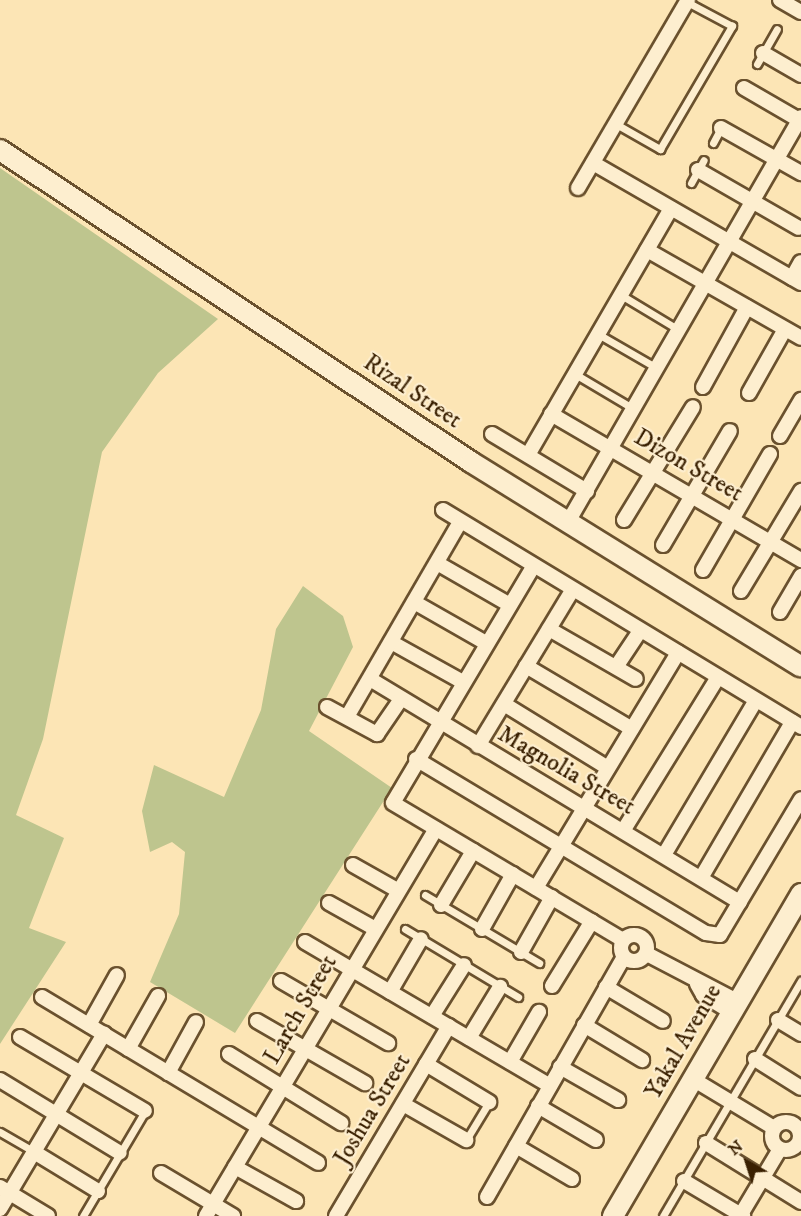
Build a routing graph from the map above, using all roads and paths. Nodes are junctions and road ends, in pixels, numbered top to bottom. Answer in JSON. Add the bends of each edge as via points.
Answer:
{"nodes":[{"id":1,"x":780,"y":0,"type":"edge"},
{"id":2,"x":688,"y":1,"type":"edge"},
{"id":3,"x":801,"y":12,"type":"edge"},
{"id":4,"x":777,"y":29,"type":"dead end"},
{"id":5,"x":760,"y":59,"type":"joint"},
{"id":6,"x":801,"y":75,"type":"edge"},
{"id":7,"x":743,"y":89,"type":"dead end"},
{"id":8,"x":800,"y":120,"type":"edge"},
{"id":9,"x":616,"y":124,"type":"junction"},
{"id":10,"x":721,"y":128,"type":"joint"},
{"id":11,"x":713,"y":143,"type":"dead end"},
{"id":12,"x":0,"y":150,"type":"edge"},
{"id":13,"x":777,"y":159,"type":"junction"},
{"id":14,"x":593,"y":163,"type":"junction"},
{"id":15,"x":701,"y":165,"type":"joint"},
{"id":16,"x":801,"y":173,"type":"edge"},
{"id":17,"x":691,"y":183,"type":"dead end"},
{"id":18,"x":578,"y":188,"type":"dead end"},
{"id":19,"x":753,"y":201,"type":"junction"},
{"id":20,"x":671,"y":208,"type":"junction"},
{"id":21,"x":800,"y":228,"type":"edge"},
{"id":22,"x":729,"y":242,"type":"junction"},
{"id":23,"x":647,"y":250,"type":"junction"},
{"id":24,"x":801,"y":262,"type":"edge"},
{"id":25,"x":797,"y":280,"type":"edge"},
{"id":26,"x":705,"y":284,"type":"junction"},
{"id":27,"x":621,"y":295,"type":"junction"},
{"id":28,"x":747,"y":307,"type":"junction"},
{"id":29,"x":785,"y":329,"type":"junction"},
{"id":30,"x":679,"y":330,"type":"junction"},
{"id":31,"x":598,"y":334,"type":"junction"},
{"id":32,"x":801,"y":338,"type":"edge"},
{"id":33,"x":657,"y":368,"type":"junction"},
{"id":34,"x":575,"y":374,"type":"junction"},
{"id":35,"x":703,"y":387,"type":"dead end"},
{"id":36,"x":749,"y":393,"type":"dead end"},
{"id":37,"x":801,"y":400,"type":"edge"},
{"id":38,"x":693,"y":407,"type":"dead end"},
{"id":39,"x":634,"y":409,"type":"junction"},
{"id":40,"x":551,"y":414,"type":"junction"},
{"id":41,"x":730,"y":431,"type":"dead end"},
{"id":42,"x":492,"y":434,"type":"dead end"},
{"id":43,"x":780,"y":436,"type":"dead end"},
{"id":44,"x":612,"y":448,"type":"junction"},
{"id":45,"x":770,"y":454,"type":"dead end"},
{"id":46,"x":528,"y":455,"type":"junction"},
{"id":47,"x":654,"y":472,"type":"junction"},
{"id":48,"x":587,"y":490,"type":"junction"},
{"id":49,"x":801,"y":491,"type":"edge"},
{"id":50,"x":693,"y":495,"type":"junction"},
{"id":51,"x":443,"y":510,"type":"dead end"},
{"id":52,"x":734,"y":519,"type":"junction"},
{"id":53,"x":624,"y":520,"type":"dead end"},
{"id":54,"x":460,"y":522,"type":"junction"},
{"id":55,"x":568,"y":522,"type":"junction"},
{"id":56,"x":771,"y":541,"type":"junction"},
{"id":57,"x":663,"y":545,"type":"dead end"},
{"id":58,"x":801,"y":561,"type":"edge"},
{"id":59,"x":437,"y":563,"type":"junction"},
{"id":60,"x":532,"y":567,"type":"junction"},
{"id":61,"x":703,"y":570,"type":"dead end"},
{"id":62,"x":801,"y":576,"type":"edge"},
{"id":63,"x":572,"y":591,"type":"junction"},
{"id":64,"x":741,"y":591,"type":"dead end"},
{"id":65,"x":414,"y":602,"type":"junction"},
{"id":66,"x":510,"y":605,"type":"junction"},
{"id":67,"x":780,"y":612,"type":"dead end"},
{"id":68,"x":549,"y":629,"type":"junction"},
{"id":69,"x":640,"y":631,"type":"junction"},
{"id":70,"x":391,"y":642,"type":"junction"},
{"id":71,"x":486,"y":643,"type":"junction"},
{"id":72,"x":678,"y":654,"type":"junction"},
{"id":73,"x":526,"y":666,"type":"junction"},
{"id":74,"x":616,"y":667,"type":"junction"},
{"id":75,"x":801,"y":667,"type":"edge"},
{"id":76,"x":718,"y":677,"type":"junction"},
{"id":77,"x":636,"y":679,"type":"dead end"},
{"id":78,"x":370,"y":680,"type":"junction"},
{"id":79,"x":463,"y":682,"type":"junction"},
{"id":80,"x":401,"y":699,"type":"junction"},
{"id":81,"x":756,"y":700,"type":"junction"},
{"id":82,"x":504,"y":704,"type":"junction"},
{"id":83,"x":327,"y":707,"type":"dead end"},
{"id":84,"x":347,"y":717,"type":"junction"},
{"id":85,"x":439,"y":722,"type":"junction"},
{"id":86,"x":796,"y":725,"type":"edge"},
{"id":87,"x":632,"y":729,"type":"junction"},
{"id":88,"x":478,"y":746,"type":"junction"},
{"id":89,"x":416,"y":759,"type":"junction"},
{"id":90,"x":608,"y":768,"type":"junction"},
{"id":91,"x":801,"y":800,"type":"edge"},
{"id":92,"x":585,"y":807,"type":"junction"},
{"id":93,"x":436,"y":829,"type":"junction"},
{"id":94,"x":623,"y":831,"type":"junction"},
{"id":95,"x":561,"y":847,"type":"junction"},
{"id":96,"x":473,"y":850,"type":"junction"},
{"id":97,"x":664,"y":855,"type":"junction"},
{"id":98,"x":353,"y":865,"type":"dead end"},
{"id":99,"x":513,"y":874,"type":"junction"},
{"id":100,"x":701,"y":878,"type":"junction"},
{"id":101,"x":536,"y":888,"type":"junction"},
{"id":102,"x":397,"y":890,"type":"junction"},
{"id":103,"x":801,"y":894,"type":"edge"},
{"id":104,"x":425,"y":895,"type":"dead end"},
{"id":105,"x":552,"y":897,"type":"junction"},
{"id":106,"x":740,"y":902,"type":"junction"},
{"id":107,"x":330,"y":903,"type":"dead end"},
{"id":108,"x":441,"y":905,"type":"junction"},
{"id":109,"x":592,"y":921,"type":"junction"},
{"id":110,"x":374,"y":928,"type":"junction"},
{"id":111,"x":405,"y":929,"type":"dead end"},
{"id":112,"x":482,"y":929,"type":"junction"},
{"id":113,"x":421,"y":939,"type":"junction"},
{"id":114,"x":623,"y":940,"type":"junction"},
{"id":115,"x":305,"y":942,"type":"dead end"},
{"id":116,"x":521,"y":952,"type":"junction"},
{"id":117,"x":647,"y":954,"type":"junction"},
{"id":118,"x":624,"y":957,"type":"junction"},
{"id":119,"x":539,"y":963,"type":"dead end"},
{"id":120,"x":464,"y":964,"type":"junction"},
{"id":121,"x":352,"y":969,"type":"junction"},
{"id":122,"x":117,"y":975,"type":"dead end"},
{"id":123,"x":281,"y":981,"type":"dead end"},
{"id":124,"x":801,"y":981,"type":"edge"},
{"id":125,"x":552,"y":986,"type":"dead end"},
{"id":126,"x":501,"y":987,"type":"junction"},
{"id":127,"x":606,"y":987,"type":"junction"},
{"id":128,"x":390,"y":992,"type":"junction"},
{"id":129,"x":158,"y":996,"type":"dead end"},
{"id":130,"x":42,"y":997,"type":"dead end"},
{"id":131,"x":518,"y":998,"type":"dead end"},
{"id":132,"x":734,"y":1006,"type":"junction"},
{"id":133,"x":328,"y":1009,"type":"junction"},
{"id":134,"x":539,"y":1012,"type":"dead end"},
{"id":135,"x":432,"y":1016,"type":"junction"},
{"id":136,"x":778,"y":1020,"type":"junction"},
{"id":137,"x":257,"y":1021,"type":"dead end"},
{"id":138,"x":663,"y":1021,"type":"dead end"},
{"id":139,"x":196,"y":1022,"type":"dead end"},
{"id":140,"x":89,"y":1025,"type":"junction"},
{"id":141,"x":584,"y":1025,"type":"junction"},
{"id":142,"x":448,"y":1026,"type":"junction"},
{"id":143,"x":104,"y":1034,"type":"junction"},
{"id":144,"x":801,"y":1034,"type":"edge"},
{"id":145,"x":20,"y":1037,"type":"dead end"},
{"id":146,"x":469,"y":1038,"type":"junction"},
{"id":147,"x":388,"y":1043,"type":"dead end"},
{"id":148,"x":128,"y":1049,"type":"junction"},
{"id":149,"x":304,"y":1049,"type":"junction"},
{"id":150,"x":229,"y":1054,"type":"dead end"},
{"id":151,"x":755,"y":1059,"type":"junction"},
{"id":152,"x":642,"y":1060,"type":"dead end"},
{"id":153,"x":510,"y":1062,"type":"junction"},
{"id":154,"x":426,"y":1064,"type":"junction"},
{"id":155,"x":560,"y":1067,"type":"junction"},
{"id":156,"x":81,"y":1073,"type":"junction"},
{"id":157,"x":168,"y":1073,"type":"junction"},
{"id":158,"x":691,"y":1078,"type":"junction"},
{"id":159,"x":0,"y":1080,"type":"edge"},
{"id":160,"x":365,"y":1083,"type":"dead end"},
{"id":161,"x":283,"y":1086,"type":"junction"},
{"id":162,"x":550,"y":1086,"type":"junction"},
{"id":163,"x":801,"y":1088,"type":"edge"},
{"id":164,"x":618,"y":1100,"type":"dead end"},
{"id":165,"x":730,"y":1101,"type":"junction"},
{"id":166,"x":489,"y":1102,"type":"joint"},
{"id":167,"x":403,"y":1104,"type":"junction"},
{"id":168,"x":538,"y":1106,"type":"junction"},
{"id":169,"x":145,"y":1111,"type":"joint"},
{"id":170,"x":801,"y":1111,"type":"edge"},
{"id":171,"x":56,"y":1114,"type":"junction"},
{"id":172,"x":341,"y":1123,"type":"dead end"},
{"id":173,"x":793,"y":1124,"type":"junction"},
{"id":174,"x":258,"y":1128,"type":"junction"},
{"id":175,"x":774,"y":1128,"type":"junction"},
{"id":176,"x":0,"y":1132,"type":"edge"},
{"id":177,"x":466,"y":1140,"type":"joint"},
{"id":178,"x":596,"y":1140,"type":"dead end"},
{"id":179,"x":706,"y":1143,"type":"junction"},
{"id":180,"x":800,"y":1144,"type":"edge"},
{"id":181,"x":516,"y":1146,"type":"junction"},
{"id":182,"x":780,"y":1149,"type":"junction"},
{"id":183,"x":33,"y":1152,"type":"junction"},
{"id":184,"x":120,"y":1153,"type":"junction"},
{"id":185,"x":318,"y":1163,"type":"dead end"},
{"id":186,"x":235,"y":1167,"type":"junction"},
{"id":187,"x":161,"y":1173,"type":"dead end"},
{"id":188,"x":762,"y":1178,"type":"junction"},
{"id":189,"x":572,"y":1179,"type":"dead end"},
{"id":190,"x":684,"y":1181,"type":"junction"},
{"id":191,"x":5,"y":1190,"type":"edge"},
{"id":192,"x":98,"y":1191,"type":"junction"},
{"id":193,"x":487,"y":1197,"type":"dead end"},
{"id":194,"x":296,"y":1201,"type":"dead end"},
{"id":195,"x":801,"y":1202,"type":"edge"},
{"id":196,"x":0,"y":1209,"type":"edge"},
{"id":197,"x":210,"y":1210,"type":"edge"},
{"id":198,"x":48,"y":1216,"type":"edge"},
{"id":199,"x":83,"y":1216,"type":"edge"},
{"id":200,"x":233,"y":1216,"type":"edge"},
{"id":201,"x":336,"y":1216,"type":"edge"},
{"id":202,"x":613,"y":1216,"type":"edge"},
{"id":203,"x":663,"y":1216,"type":"edge"},
{"id":204,"x":741,"y":1216,"type":"edge"}],
"edges":[{"from":1,"to":3,"type":"street"},
{"from":2,"to":9,"type":"street"},
{"from":2,"to":9,"type":"lane","via":[[732,26],[660,149]]},
{"from":4,"to":5,"type":"lane"},
{"from":5,"to":6,"type":"street"},
{"from":7,"to":8,"type":"street"},
{"from":8,"to":13,"type":"street"},
{"from":9,"to":14,"type":"street"},
{"from":10,"to":11,"type":"lane"},
{"from":10,"to":13,"type":"street"},
{"from":12,"to":55,"type":"street","name":"Rizal Street"},
{"from":13,"to":16,"type":"street"},
{"from":13,"to":19,"type":"street"},
{"from":14,"to":18,"type":"street"},
{"from":14,"to":20,"type":"street"},
{"from":15,"to":17,"type":"lane"},
{"from":15,"to":19,"type":"street"},
{"from":19,"to":21,"type":"street"},
{"from":19,"to":22,"type":"street"},
{"from":20,"to":22,"type":"street"},
{"from":20,"to":23,"type":"street"},
{"from":22,"to":25,"type":"street"},
{"from":22,"to":26,"type":"street"},
{"from":23,"to":26,"type":"street"},
{"from":23,"to":27,"type":"street"},
{"from":24,"to":25,"type":"street"},
{"from":26,"to":28,"type":"street"},
{"from":26,"to":30,"type":"street"},
{"from":27,"to":30,"type":"lane"},
{"from":27,"to":31,"type":"street"},
{"from":28,"to":29,"type":"street"},
{"from":28,"to":35,"type":"street"},
{"from":29,"to":32,"type":"street"},
{"from":29,"to":36,"type":"street"},
{"from":30,"to":33,"type":"street"},
{"from":31,"to":33,"type":"lane"},
{"from":31,"to":34,"type":"street"},
{"from":33,"to":39,"type":"street"},
{"from":34,"to":39,"type":"lane"},
{"from":34,"to":40,"type":"street"},
{"from":37,"to":43,"type":"street"},
{"from":38,"to":47,"type":"street"},
{"from":39,"to":44,"type":"street"},
{"from":40,"to":44,"type":"street","name":"Dizon Street"},
{"from":40,"to":46,"type":"street"},
{"from":41,"to":50,"type":"street"},
{"from":42,"to":46,"type":"street"},
{"from":44,"to":47,"type":"street","name":"Dizon Street"},
{"from":44,"to":48,"type":"street"},
{"from":45,"to":52,"type":"street"},
{"from":46,"to":48,"type":"street"},
{"from":47,"to":50,"type":"street","name":"Dizon Street"},
{"from":47,"to":53,"type":"street"},
{"from":48,"to":55,"type":"street"},
{"from":49,"to":56,"type":"street"},
{"from":50,"to":52,"type":"street","name":"Dizon Street"},
{"from":50,"to":57,"type":"street"},
{"from":51,"to":54,"type":"street"},
{"from":52,"to":56,"type":"street","name":"Dizon Street"},
{"from":52,"to":61,"type":"street"},
{"from":54,"to":59,"type":"street"},
{"from":54,"to":60,"type":"street"},
{"from":55,"to":75,"type":"street","name":"Rizal Street"},
{"from":56,"to":58,"type":"street","name":"Dizon Street"},
{"from":56,"to":64,"type":"street"},
{"from":59,"to":65,"type":"street"},
{"from":59,"to":66,"type":"street"},
{"from":60,"to":63,"type":"street"},
{"from":60,"to":66,"type":"street"},
{"from":62,"to":67,"type":"street"},
{"from":63,"to":68,"type":"street"},
{"from":63,"to":69,"type":"street"},
{"from":65,"to":70,"type":"street"},
{"from":65,"to":71,"type":"street"},
{"from":66,"to":71,"type":"street"},
{"from":68,"to":73,"type":"street"},
{"from":68,"to":74,"type":"street"},
{"from":69,"to":72,"type":"street"},
{"from":69,"to":74,"type":"street"},
{"from":70,"to":78,"type":"street"},
{"from":70,"to":79,"type":"street"},
{"from":71,"to":79,"type":"street"},
{"from":72,"to":76,"type":"street"},
{"from":72,"to":87,"type":"street"},
{"from":73,"to":82,"type":"street"},
{"from":73,"to":87,"type":"street"},
{"from":74,"to":77,"type":"street"},
{"from":76,"to":81,"type":"street"},
{"from":76,"to":94,"type":"street"},
{"from":78,"to":80,"type":"street","name":"Magnolia Street"},
{"from":78,"to":84,"type":"street"},
{"from":79,"to":85,"type":"street"},
{"from":80,"to":84,"type":"street","via":[[377,734]]},
{"from":80,"to":85,"type":"street","name":"Magnolia Street"},
{"from":81,"to":86,"type":"street"},
{"from":81,"to":97,"type":"street"},
{"from":82,"to":88,"type":"street"},
{"from":82,"to":90,"type":"street"},
{"from":83,"to":84,"type":"street"},
{"from":85,"to":88,"type":"street","name":"Magnolia Street"},
{"from":85,"to":89,"type":"street"},
{"from":86,"to":100,"type":"street"},
{"from":87,"to":90,"type":"street"},
{"from":88,"to":92,"type":"street","name":"Magnolia Street"},
{"from":89,"to":93,"type":"street","via":[[393,803]]},
{"from":89,"to":95,"type":"street"},
{"from":90,"to":92,"type":"street"},
{"from":91,"to":106,"type":"street"},
{"from":92,"to":94,"type":"street","name":"Magnolia Street"},
{"from":92,"to":95,"type":"street"},
{"from":93,"to":96,"type":"street"},
{"from":93,"to":102,"type":"street","name":"Larch Street"},
{"from":94,"to":97,"type":"street","name":"Magnolia Street"},
{"from":95,"to":101,"type":"street"},
{"from":95,"to":106,"type":"street","via":[[706,933],[720,935]]},
{"from":96,"to":99,"type":"street"},
{"from":96,"to":108,"type":"street"},
{"from":97,"to":100,"type":"street","name":"Magnolia Street"},
{"from":98,"to":102,"type":"street"},
{"from":99,"to":101,"type":"street"},
{"from":99,"to":112,"type":"street"},
{"from":100,"to":106,"type":"street","name":"Magnolia Street"},
{"from":101,"to":105,"type":"street"},
{"from":102,"to":110,"type":"street","name":"Larch Street"},
{"from":103,"to":132,"type":"street","name":"Yakal Avenue"},
{"from":104,"to":108,"type":"lane"},
{"from":105,"to":109,"type":"street"},
{"from":105,"to":116,"type":"street"},
{"from":107,"to":110,"type":"street"},
{"from":108,"to":112,"type":"lane"},
{"from":109,"to":114,"type":"street"},
{"from":109,"to":125,"type":"street"},
{"from":110,"to":121,"type":"street","name":"Larch Street"},
{"from":111,"to":113,"type":"lane"},
{"from":112,"to":116,"type":"lane"},
{"from":113,"to":120,"type":"lane"},
{"from":113,"to":128,"type":"street"},
{"from":114,"to":117,"type":"street","via":[[641,936]]},
{"from":114,"to":118,"type":"street"},
{"from":115,"to":121,"type":"street"},
{"from":116,"to":119,"type":"lane"},
{"from":117,"to":118,"type":"street","via":[[636,962]]},
{"from":117,"to":132,"type":"street","via":[[697,984],[703,994]]},
{"from":118,"to":127,"type":"street"},
{"from":120,"to":126,"type":"lane"},
{"from":120,"to":135,"type":"street"},
{"from":121,"to":128,"type":"street"},
{"from":121,"to":133,"type":"street","name":"Larch Street"},
{"from":122,"to":140,"type":"street"},
{"from":123,"to":133,"type":"street"},
{"from":124,"to":136,"type":"lane"},
{"from":126,"to":131,"type":"lane"},
{"from":126,"to":146,"type":"street"},
{"from":127,"to":138,"type":"street"},
{"from":127,"to":141,"type":"street"},
{"from":128,"to":135,"type":"street"},
{"from":129,"to":148,"type":"street"},
{"from":130,"to":140,"type":"street"},
{"from":132,"to":158,"type":"street","name":"Yakal Avenue"},
{"from":133,"to":147,"type":"street"},
{"from":133,"to":149,"type":"street","name":"Larch Street"},
{"from":134,"to":153,"type":"street"},
{"from":135,"to":142,"type":"street"},
{"from":136,"to":144,"type":"street"},
{"from":136,"to":151,"type":"lane"},
{"from":137,"to":149,"type":"street"},
{"from":139,"to":157,"type":"street"},
{"from":140,"to":143,"type":"street"},
{"from":141,"to":152,"type":"street"},
{"from":141,"to":155,"type":"street"},
{"from":142,"to":146,"type":"street"},
{"from":142,"to":154,"type":"street","name":"Joshua Street"},
{"from":143,"to":148,"type":"street"},
{"from":143,"to":156,"type":"street"},
{"from":145,"to":156,"type":"street"},
{"from":146,"to":153,"type":"street"},
{"from":148,"to":157,"type":"street"},
{"from":149,"to":160,"type":"street"},
{"from":149,"to":161,"type":"street","name":"Larch Street"},
{"from":150,"to":161,"type":"street"},
{"from":151,"to":163,"type":"street"},
{"from":151,"to":165,"type":"lane"},
{"from":153,"to":162,"type":"street"},
{"from":154,"to":166,"type":"street"},
{"from":154,"to":167,"type":"street","name":"Joshua Street"},
{"from":155,"to":162,"type":"street"},
{"from":155,"to":164,"type":"street"},
{"from":156,"to":169,"type":"street"},
{"from":156,"to":171,"type":"street"},
{"from":157,"to":174,"type":"street"},
{"from":158,"to":165,"type":"street"},
{"from":158,"to":202,"type":"street","name":"Yakal Avenue"},
{"from":159,"to":171,"type":"street"},
{"from":161,"to":172,"type":"street"},
{"from":161,"to":174,"type":"street","name":"Larch Street"},
{"from":162,"to":168,"type":"street"},
{"from":165,"to":175,"type":"street"},
{"from":165,"to":179,"type":"lane"},
{"from":166,"to":177,"type":"lane"},
{"from":167,"to":177,"type":"street"},
{"from":167,"to":201,"type":"street","name":"Joshua Street"},
{"from":168,"to":178,"type":"street"},
{"from":168,"to":181,"type":"street"},
{"from":169,"to":184,"type":"lane"},
{"from":170,"to":173,"type":"street"},
{"from":171,"to":183,"type":"street"},
{"from":171,"to":184,"type":"street"},
{"from":173,"to":175,"type":"street"},
{"from":173,"to":180,"type":"street","via":[[800,1132]]},
{"from":174,"to":185,"type":"street"},
{"from":174,"to":186,"type":"street","name":"Larch Street"},
{"from":175,"to":182,"type":"street","via":[[772,1140]]},
{"from":176,"to":183,"type":"lane"},
{"from":179,"to":188,"type":"street"},
{"from":179,"to":190,"type":"lane"},
{"from":180,"to":182,"type":"street"},
{"from":181,"to":189,"type":"street"},
{"from":181,"to":193,"type":"street"},
{"from":182,"to":188,"type":"street"},
{"from":183,"to":191,"type":"street"},
{"from":183,"to":192,"type":"street"},
{"from":184,"to":192,"type":"lane"},
{"from":186,"to":194,"type":"street"},
{"from":186,"to":197,"type":"street","name":"Larch Street"},
{"from":187,"to":197,"type":"street"},
{"from":188,"to":195,"type":"street"},
{"from":188,"to":204,"type":"street"},
{"from":190,"to":203,"type":"lane"},
{"from":190,"to":204,"type":"street"},
{"from":191,"to":196,"type":"street"},
{"from":191,"to":198,"type":"street"},
{"from":192,"to":199,"type":"lane"},
{"from":197,"to":200,"type":"street"}]}
